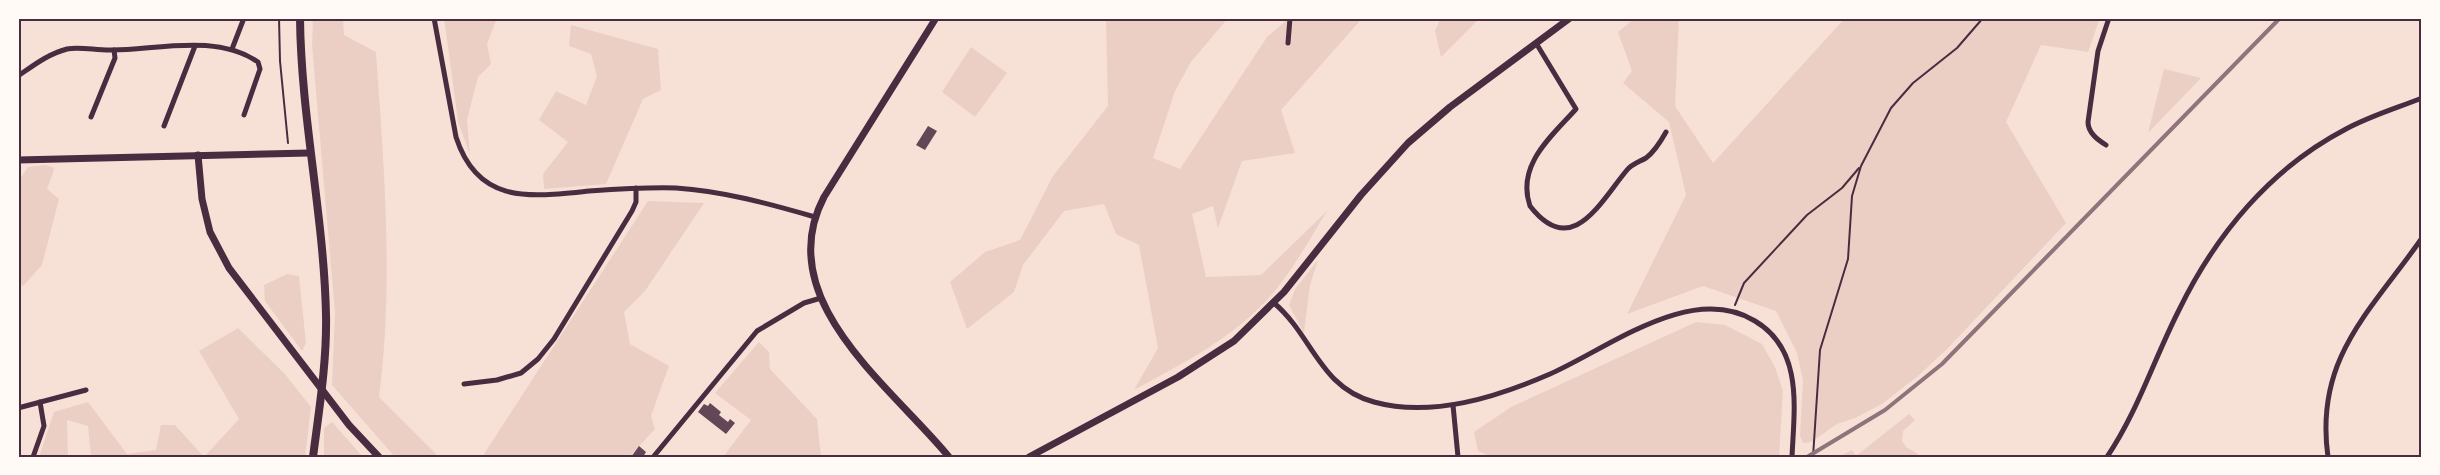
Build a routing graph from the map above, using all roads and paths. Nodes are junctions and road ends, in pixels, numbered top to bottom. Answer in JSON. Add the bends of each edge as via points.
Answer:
{"nodes":[{"id":1,"x":244,"y":18,"type":"edge"},
{"id":2,"x":279,"y":18,"type":"edge"},
{"id":3,"x":300,"y":18,"type":"edge"},
{"id":4,"x":434,"y":18,"type":"edge"},
{"id":5,"x":936,"y":18,"type":"edge"},
{"id":6,"x":1290,"y":18,"type":"edge"},
{"id":7,"x":1570,"y":18,"type":"edge"},
{"id":8,"x":1983,"y":18,"type":"edge"},
{"id":9,"x":2109,"y":18,"type":"edge"},
{"id":10,"x":1288,"y":43,"type":"dead end"},
{"id":11,"x":1536,"y":43,"type":"junction"},
{"id":12,"x":195,"y":46,"type":"junction"},
{"id":13,"x":232,"y":49,"type":"junction"},
{"id":14,"x":114,"y":50,"type":"junction"},
{"id":15,"x":18,"y":76,"type":"edge"},
{"id":16,"x":2422,"y":98,"type":"edge"},
{"id":17,"x":244,"y":115,"type":"dead end"},
{"id":18,"x":91,"y":117,"type":"dead end"},
{"id":19,"x":164,"y":126,"type":"dead end"},
{"id":20,"x":1666,"y":132,"type":"dead end"},
{"id":21,"x":288,"y":143,"type":"dead end"},
{"id":22,"x":2106,"y":145,"type":"dead end"},
{"id":23,"x":309,"y":153,"type":"junction"},
{"id":24,"x":198,"y":155,"type":"junction"},
{"id":25,"x":18,"y":160,"type":"edge"},
{"id":26,"x":1861,"y":166,"type":"junction"},
{"id":27,"x":636,"y":188,"type":"junction"},
{"id":28,"x":815,"y":217,"type":"junction"},
{"id":29,"x":2422,"y":238,"type":"edge"},
{"id":30,"x":821,"y":298,"type":"junction"},
{"id":31,"x":1274,"y":303,"type":"junction"},
{"id":32,"x":1733,"y":311,"type":"junction"},
{"id":33,"x":464,"y":384,"type":"dead end"},
{"id":34,"x":86,"y":390,"type":"dead end"},
{"id":35,"x":40,"y":402,"type":"junction"},
{"id":36,"x":1453,"y":405,"type":"junction"},
{"id":37,"x":18,"y":408,"type":"edge"},
{"id":38,"x":654,"y":456,"type":"edge"},
{"id":39,"x":33,"y":457,"type":"edge"},
{"id":40,"x":314,"y":457,"type":"edge"},
{"id":41,"x":379,"y":457,"type":"edge"},
{"id":42,"x":949,"y":457,"type":"edge"},
{"id":43,"x":1029,"y":457,"type":"edge"},
{"id":44,"x":1458,"y":457,"type":"edge"},
{"id":45,"x":1792,"y":457,"type":"edge"},
{"id":46,"x":1813,"y":457,"type":"edge"},
{"id":47,"x":2107,"y":457,"type":"edge"},
{"id":48,"x":2328,"y":457,"type":"edge"}],
"edges":[{"from":1,"to":13,"type":"street"},
{"from":2,"to":21,"type":"path"},
{"from":3,"to":23,"type":"main road"},
{"from":4,"to":27,"type":"street","via":[[456,137],[462,155],[482,180],[524,196]]},
{"from":5,"to":28,"type":"street"},
{"from":6,"to":10,"type":"street"},
{"from":7,"to":11,"type":"street"},
{"from":8,"to":26,"type":"path","via":[[1957,48],[1913,83],[1891,108]]},
{"from":9,"to":22,"type":"street","via":[[2098,51],[2088,122],[2093,134]]},
{"from":11,"to":20,"type":"street","via":[[1576,109],[1534,159],[1527,180],[1530,206],[1548,223],[1565,229],[1583,223],[1629,168],[1647,157]]},
{"from":11,"to":31,"type":"street","via":[[1408,143]]},
{"from":12,"to":13,"type":"street"},
{"from":12,"to":14,"type":"street"},
{"from":12,"to":19,"type":"street"},
{"from":13,"to":17,"type":"street","via":[[258,62],[260,69]]},
{"from":14,"to":15,"type":"street","via":[[70,48],[50,54]]},
{"from":14,"to":18,"type":"street","via":[[115,58]]},
{"from":16,"to":47,"type":"street","via":[[2368,118],[2318,145],[2250,203],[2202,265],[2136,408]]},
{"from":23,"to":24,"type":"street"},
{"from":23,"to":40,"type":"main road","via":[[326,315]]},
{"from":24,"to":25,"type":"street"},
{"from":24,"to":41,"type":"street","via":[[206,219],[215,245],[294,354]]},
{"from":26,"to":32,"type":"path","via":[[1842,188],[1807,215],[1744,283]]},
{"from":26,"to":46,"type":"path","via":[[1852,196],[1848,259],[1820,350]]},
{"from":27,"to":28,"type":"street","via":[[706,192]]},
{"from":27,"to":33,"type":"street","via":[[632,211],[538,359],[521,374]]},
{"from":28,"to":30,"type":"street","via":[[811,255]]},
{"from":29,"to":48,"type":"street","via":[[2373,301],[2340,356],[2325,418]]},
{"from":30,"to":38,"type":"street","via":[[804,303],[757,331]]},
{"from":30,"to":42,"type":"street","via":[[844,339]]},
{"from":31,"to":36,"type":"street","via":[[1293,322],[1329,375],[1354,395],[1402,407]]},
{"from":31,"to":43,"type":"street","via":[[1205,361]]},
{"from":32,"to":36,"type":"street","via":[[1707,308],[1679,313],[1541,378]]},
{"from":32,"to":45,"type":"street","via":[[1768,331],[1787,357],[1795,403]]},
{"from":34,"to":35,"type":"street"},
{"from":35,"to":37,"type":"street"},
{"from":35,"to":39,"type":"street","via":[[44,426]]},
{"from":36,"to":44,"type":"street"}]}
